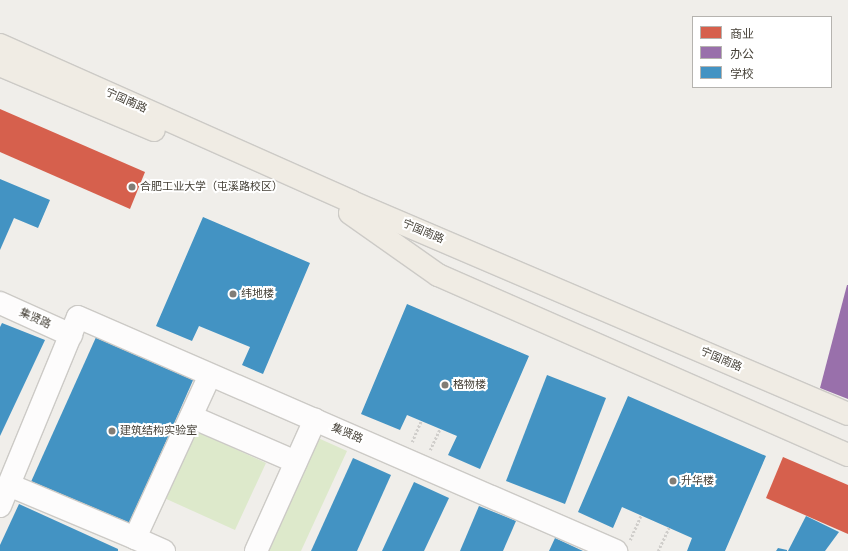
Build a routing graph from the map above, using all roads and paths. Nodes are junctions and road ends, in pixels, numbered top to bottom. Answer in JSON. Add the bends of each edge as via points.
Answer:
{"nodes":[{"id":1,"x":0,"y":45,"type":"edge"},
{"id":2,"x":0,"y":64,"type":"edge"},
{"id":3,"x":351,"y":208,"type":"junction"},
{"id":4,"x":0,"y":303,"type":"edge"},
{"id":5,"x":74,"y":326,"type":"junction"},
{"id":6,"x":210,"y":375,"type":"junction"},
{"id":7,"x":848,"y":399,"type":"edge"},
{"id":8,"x":848,"y":414,"type":"edge"},
{"id":9,"x":192,"y":417,"type":"junction"},
{"id":10,"x":315,"y":420,"type":"junction"},
{"id":11,"x":421,"y":421,"type":"dead end"},
{"id":12,"x":440,"y":429,"type":"dead end"},
{"id":13,"x":848,"y":430,"type":"edge"},
{"id":14,"x":848,"y":455,"type":"edge"},
{"id":15,"x":296,"y":462,"type":"junction"},
{"id":16,"x":413,"y":463,"type":"junction"},
{"id":17,"x":2,"y":499,"type":"edge"},
{"id":18,"x":641,"y":515,"type":"dead end"},
{"id":19,"x":669,"y":527,"type":"dead end"},
{"id":20,"x":135,"y":538,"type":"junction"},
{"id":21,"x":622,"y":547,"type":"edge"},
{"id":22,"x":164,"y":551,"type":"edge"},
{"id":23,"x":256,"y":551,"type":"edge"},
{"id":24,"x":658,"y":551,"type":"edge"}],
"edges":[{"from":1,"to":3,"type":"main road","name":"宁国南路"},
{"from":2,"to":3,"type":"main road","name":"宁国南路"},
{"from":3,"to":7,"type":"main road","via":[[473,238]]},
{"from":3,"to":8,"type":"main road","name":"宁国南路"},
{"from":3,"to":13,"type":"main road","name":"宁国南路"},
{"from":3,"to":14,"type":"main road","via":[[438,276]]},
{"from":4,"to":5,"type":"lane","name":"集贤路"},
{"from":5,"to":6,"type":"lane","name":"集贤路"},
{"from":5,"to":17,"type":"lane"},
{"from":6,"to":9,"type":"lane"},
{"from":6,"to":10,"type":"lane","name":"集贤路"},
{"from":9,"to":15,"type":"lane"},
{"from":9,"to":20,"type":"lane"},
{"from":10,"to":15,"type":"lane"},
{"from":10,"to":16,"type":"lane","name":"集贤路"},
{"from":11,"to":16,"type":"path"},
{"from":12,"to":16,"type":"path"},
{"from":15,"to":23,"type":"lane"},
{"from":16,"to":21,"type":"lane","name":"集贤路"},
{"from":17,"to":20,"type":"lane"},
{"from":18,"to":21,"type":"path"},
{"from":19,"to":24,"type":"path"},
{"from":20,"to":22,"type":"lane"}]}
